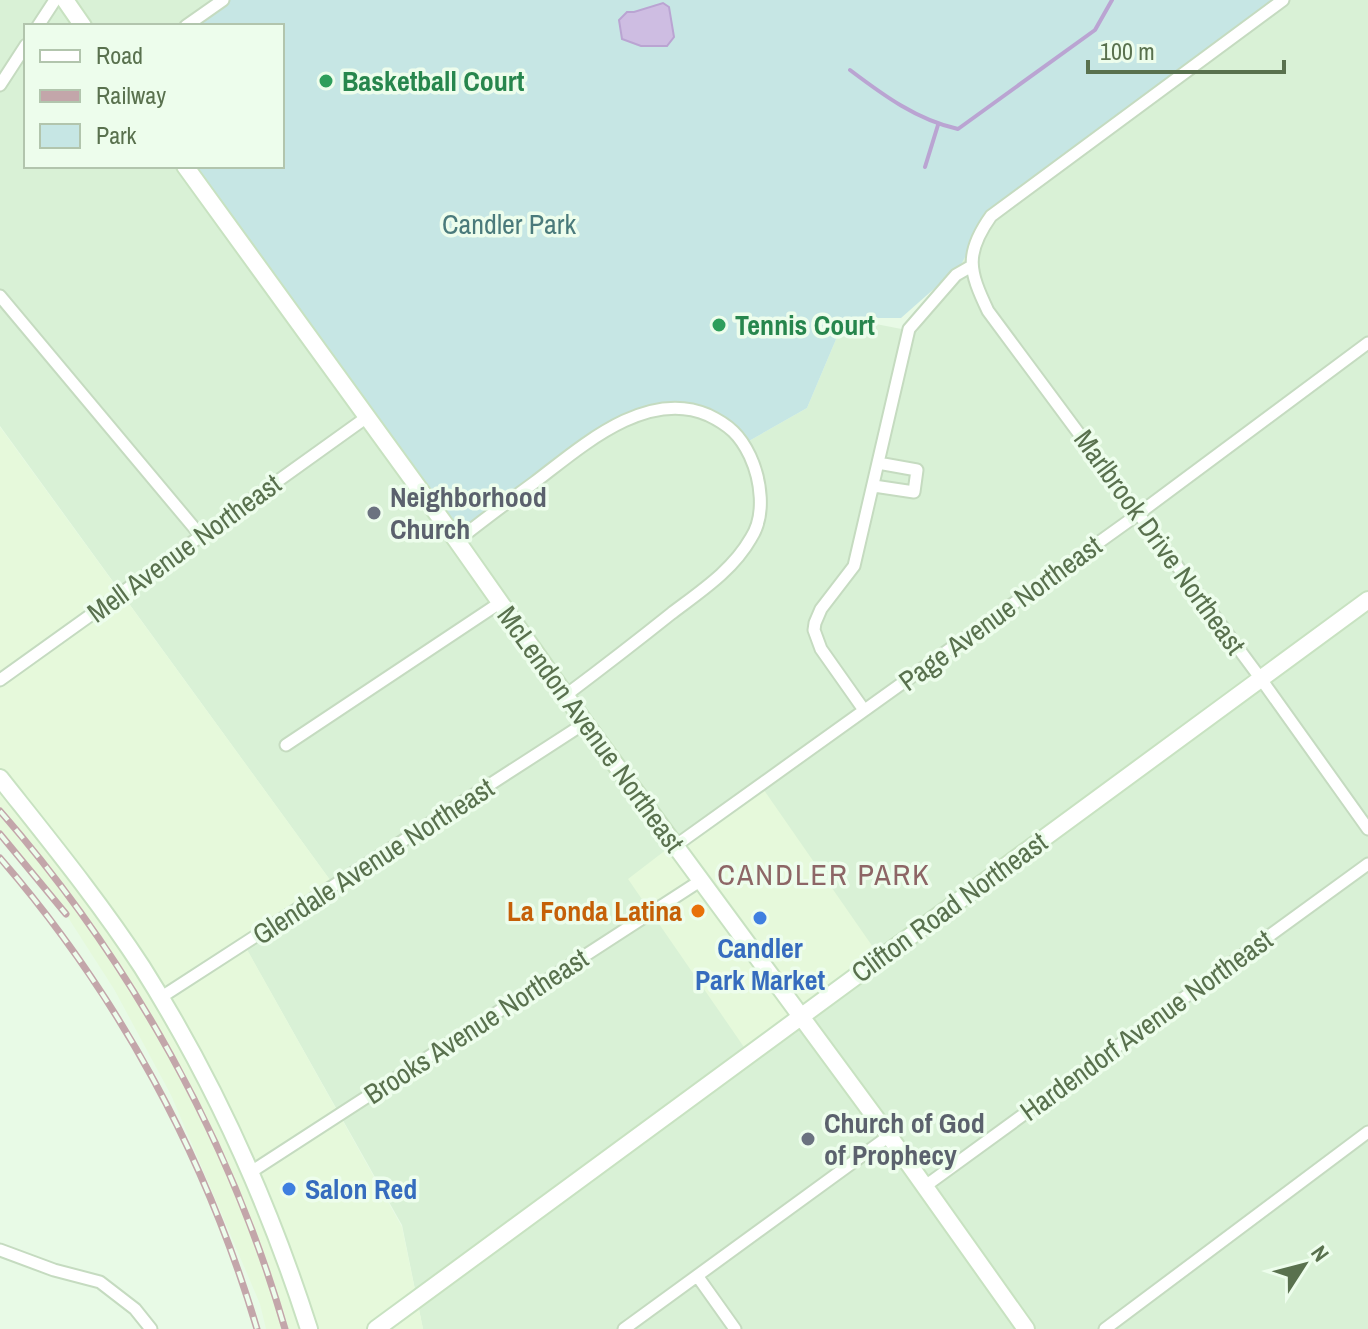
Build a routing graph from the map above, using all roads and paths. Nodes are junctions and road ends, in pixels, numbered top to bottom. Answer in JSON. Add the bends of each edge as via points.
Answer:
{"nodes":[{"id":1,"x":55,"y":0,"type":"edge"},
{"id":2,"x":65,"y":0,"type":"edge"},
{"id":3,"x":223,"y":0,"type":"edge"},
{"id":4,"x":1283,"y":0,"type":"edge"},
{"id":5,"x":39,"y":24,"type":"edge"},
{"id":6,"x":82,"y":24,"type":"edge"},
{"id":7,"x":189,"y":24,"type":"edge"},
{"id":8,"x":24,"y":48,"type":"edge"},
{"id":9,"x":0,"y":85,"type":"edge"},
{"id":10,"x":186,"y":168,"type":"edge"},
{"id":11,"x":970,"y":267,"type":"junction"},
{"id":12,"x":0,"y":296,"type":"edge"},
{"id":13,"x":1368,"y":343,"type":"edge"},
{"id":14,"x":367,"y":417,"type":"junction"},
{"id":15,"x":878,"y":463,"type":"junction"},
{"id":16,"x":874,"y":486,"type":"junction"},
{"id":17,"x":1137,"y":515,"type":"junction"},
{"id":18,"x":201,"y":536,"type":"junction"},
{"id":19,"x":457,"y":541,"type":"junction"},
{"id":20,"x":1368,"y":600,"type":"edge"},
{"id":21,"x":501,"y":602,"type":"junction"},
{"id":22,"x":1261,"y":679,"type":"junction"},
{"id":23,"x":0,"y":680,"type":"edge"},
{"id":24,"x":566,"y":695,"type":"junction"},
{"id":25,"x":864,"y":710,"type":"junction"},
{"id":26,"x":585,"y":723,"type":"junction"},
{"id":27,"x":286,"y":745,"type":"dead end"},
{"id":28,"x":0,"y":778,"type":"edge"},
{"id":29,"x":1368,"y":829,"type":"edge"},
{"id":30,"x":675,"y":846,"type":"junction"},
{"id":31,"x":1368,"y":864,"type":"edge"},
{"id":32,"x":700,"y":881,"type":"junction"},
{"id":33,"x":160,"y":998,"type":"junction"},
{"id":34,"x":801,"y":1016,"type":"junction"},
{"id":35,"x":1368,"y":1132,"type":"edge"},
{"id":36,"x":889,"y":1136,"type":"junction"},
{"id":37,"x":251,"y":1172,"type":"junction"},
{"id":38,"x":924,"y":1187,"type":"junction"},
{"id":39,"x":0,"y":1250,"type":"edge"},
{"id":40,"x":698,"y":1277,"type":"junction"},
{"id":41,"x":151,"y":1329,"type":"edge"},
{"id":42,"x":309,"y":1329,"type":"edge"},
{"id":43,"x":376,"y":1329,"type":"edge"},
{"id":44,"x":624,"y":1329,"type":"edge"},
{"id":45,"x":735,"y":1329,"type":"edge"},
{"id":46,"x":1026,"y":1329,"type":"edge"},
{"id":47,"x":1105,"y":1329,"type":"edge"}],
"edges":[{"from":1,"to":5,"type":"street"},
{"from":2,"to":6,"type":"street"},
{"from":3,"to":7,"type":"street"},
{"from":4,"to":11,"type":"street","via":[[991,216],[980,231]]},
{"from":8,"to":9,"type":"street"},
{"from":10,"to":14,"type":"street","name":"McLendon Avenue Northeast"},
{"from":11,"to":15,"type":"street","via":[[956,275],[909,329]]},
{"from":11,"to":17,"type":"street","name":"Marlbrook Drive Northeast","via":[[988,311]]},
{"from":12,"to":18,"type":"street"},
{"from":13,"to":17,"type":"street","name":"Page Avenue Northeast"},
{"from":14,"to":18,"type":"street","name":"Mell Avenue Northeast"},
{"from":14,"to":19,"type":"street","name":"McLendon Avenue Northeast"},
{"from":15,"to":16,"type":"street"},
{"from":15,"to":16,"type":"street","via":[[917,470],[914,492]]},
{"from":16,"to":25,"type":"street","via":[[854,566],[817,616],[814,630],[821,649]]},
{"from":17,"to":22,"type":"street","name":"Marlbrook Drive Northeast"},
{"from":17,"to":25,"type":"street","name":"Page Avenue Northeast"},
{"from":18,"to":23,"type":"street","name":"Mell Avenue Northeast"},
{"from":19,"to":21,"type":"street","name":"McLendon Avenue Northeast"},
{"from":19,"to":24,"type":"street","via":[[601,433],[634,416],[668,408],[699,411],[726,423],[742,439],[760,489],[760,517],[752,537],[729,568]]},
{"from":20,"to":22,"type":"street","name":"Clifton Road Northeast"},
{"from":21,"to":24,"type":"street","name":"McLendon Avenue Northeast"},
{"from":21,"to":27,"type":"street"},
{"from":22,"to":29,"type":"street","name":"Marlbrook Drive Northeast"},
{"from":22,"to":34,"type":"street","name":"Clifton Road Northeast"},
{"from":24,"to":26,"type":"street","name":"McLendon Avenue Northeast"},
{"from":25,"to":30,"type":"street","name":"Page Avenue Northeast"},
{"from":26,"to":30,"type":"street","name":"McLendon Avenue Northeast"},
{"from":26,"to":33,"type":"street","name":"Glendale Avenue Northeast"},
{"from":28,"to":33,"type":"street","via":[[97,903]]},
{"from":30,"to":32,"type":"street","name":"McLendon Avenue Northeast"},
{"from":31,"to":38,"type":"street","name":"Hardendorf Avenue Northeast"},
{"from":32,"to":34,"type":"street","name":"McLendon Avenue Northeast"},
{"from":32,"to":37,"type":"street","name":"Brooks Avenue Northeast"},
{"from":33,"to":37,"type":"street","via":[[209,1083]]},
{"from":34,"to":36,"type":"street","name":"McLendon Avenue Northeast"},
{"from":34,"to":43,"type":"street","name":"Clifton Road Northeast"},
{"from":35,"to":47,"type":"street"},
{"from":36,"to":38,"type":"street","name":"McLendon Avenue Northeast"},
{"from":36,"to":40,"type":"street"},
{"from":37,"to":42,"type":"street"},
{"from":38,"to":46,"type":"street","name":"McLendon Avenue Northeast"},
{"from":39,"to":41,"type":"street","via":[[100,1282]]},
{"from":40,"to":44,"type":"street"},
{"from":40,"to":45,"type":"street"}]}
